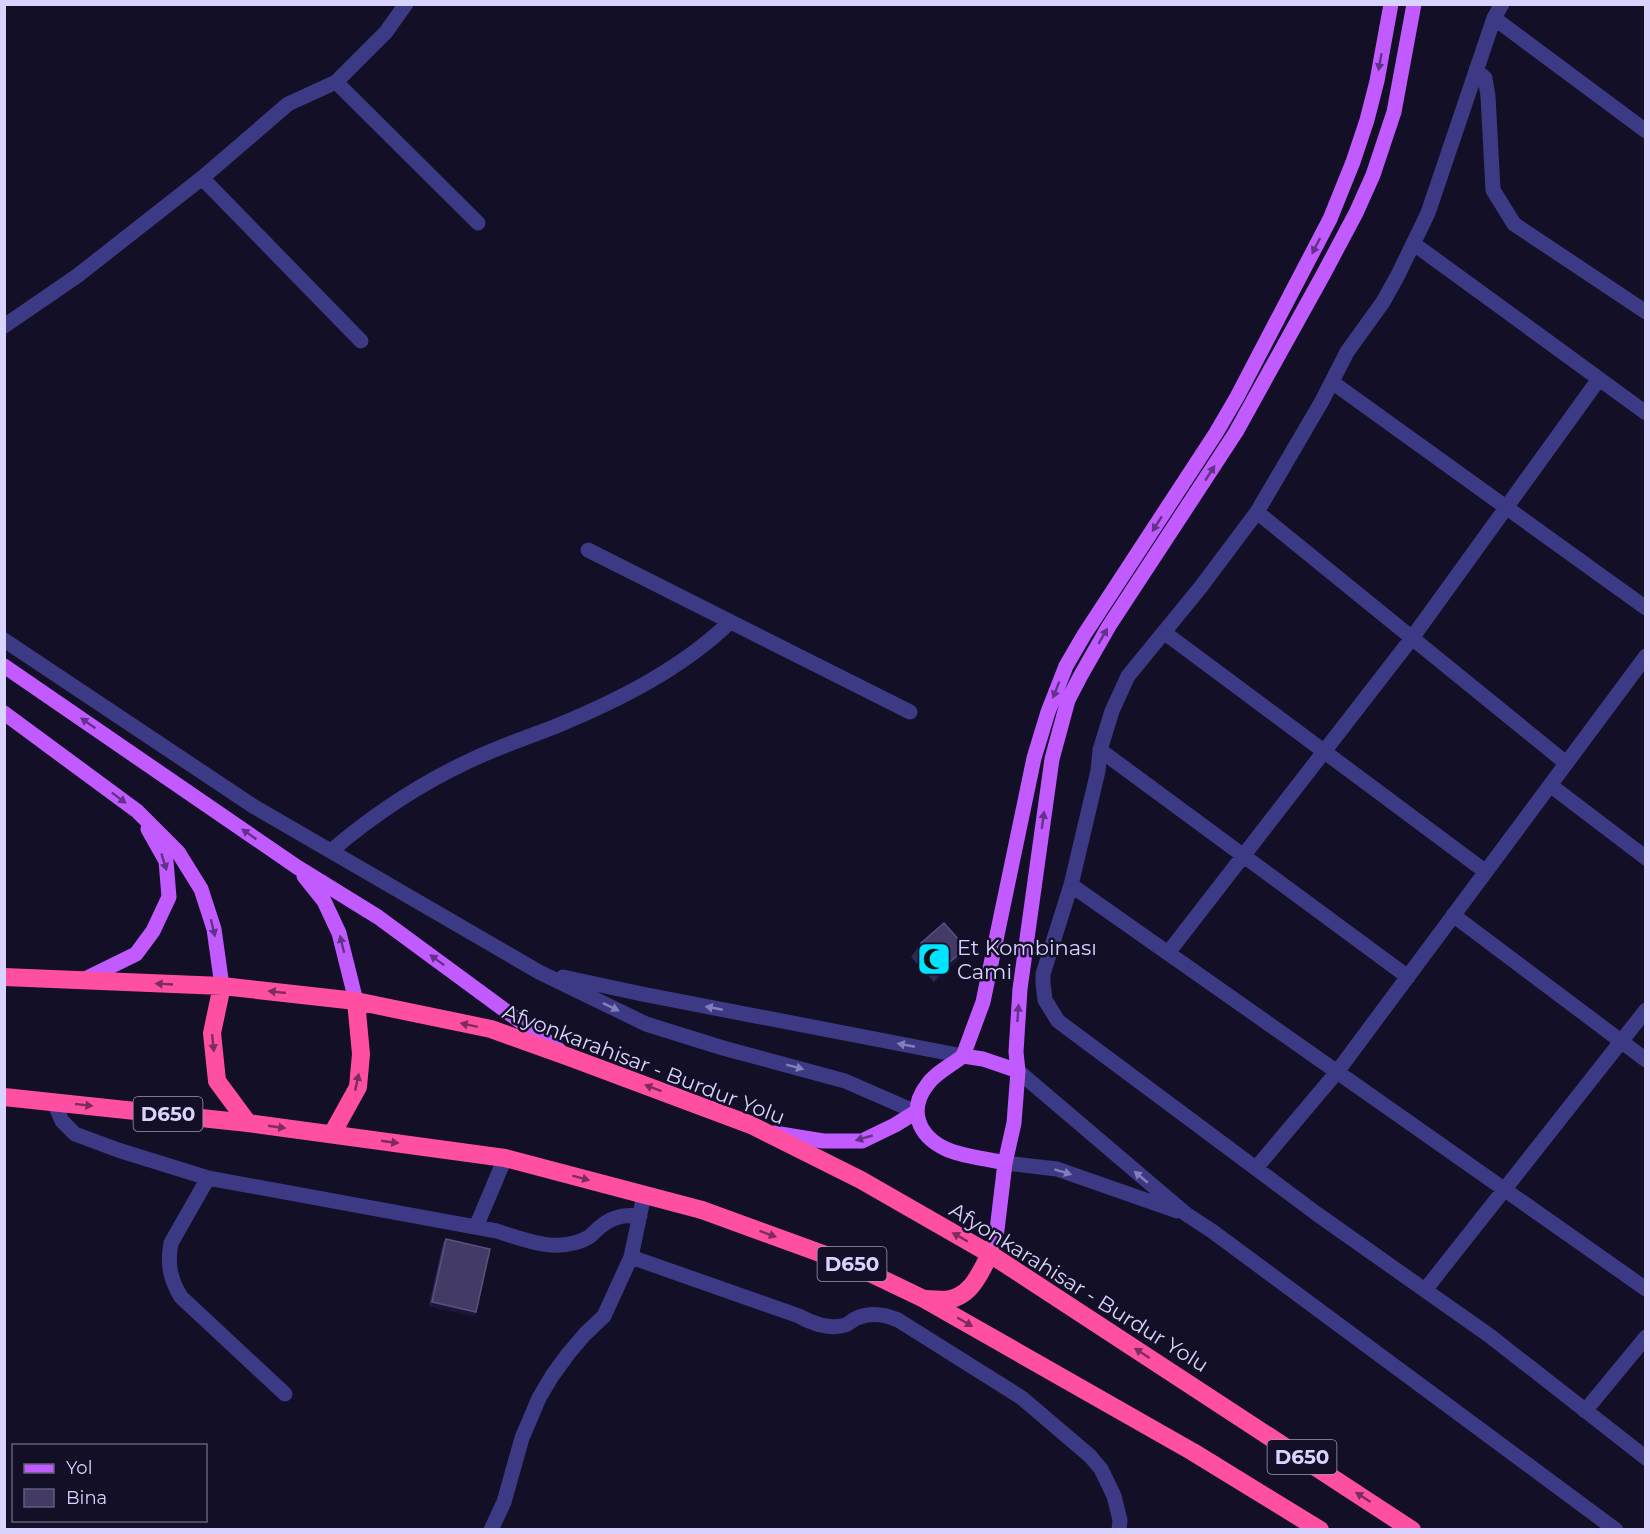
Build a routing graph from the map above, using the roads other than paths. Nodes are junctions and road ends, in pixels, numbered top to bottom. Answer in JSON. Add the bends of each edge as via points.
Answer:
{"nodes":[{"id":1,"x":406,"y":4,"type":"edge"},
{"id":2,"x":1390,"y":4,"type":"edge"},
{"id":3,"x":1414,"y":4,"type":"edge"},
{"id":4,"x":1498,"y":11,"type":"edge"},
{"id":5,"x":1476,"y":70,"type":"junction"},
{"id":6,"x":336,"y":82,"type":"junction"},
{"id":7,"x":1646,"y":131,"type":"edge"},
{"id":8,"x":202,"y":178,"type":"junction"},
{"id":9,"x":478,"y":222,"type":"dead end"},
{"id":10,"x":1414,"y":244,"type":"junction"},
{"id":11,"x":1646,"y":312,"type":"edge"},
{"id":12,"x":4,"y":326,"type":"edge"},
{"id":13,"x":362,"y":341,"type":"dead end"},
{"id":14,"x":1599,"y":379,"type":"junction"},
{"id":15,"x":1332,"y":382,"type":"junction"},
{"id":16,"x":1646,"y":412,"type":"edge"},
{"id":17,"x":1507,"y":507,"type":"junction"},
{"id":18,"x":1257,"y":512,"type":"junction"},
{"id":19,"x":588,"y":550,"type":"dead end"},
{"id":20,"x":1646,"y":608,"type":"edge"},
{"id":21,"x":730,"y":622,"type":"junction"},
{"id":22,"x":1165,"y":633,"type":"junction"},
{"id":23,"x":1412,"y":638,"type":"junction"},
{"id":24,"x":4,"y":640,"type":"edge"},
{"id":25,"x":1646,"y":656,"type":"edge"},
{"id":26,"x":4,"y":666,"type":"edge"},
{"id":27,"x":909,"y":712,"type":"dead end"},
{"id":28,"x":4,"y":713,"type":"edge"},
{"id":29,"x":1100,"y":750,"type":"junction"},
{"id":30,"x":1324,"y":751,"type":"junction"},
{"id":31,"x":1566,"y":763,"type":"junction"},
{"id":32,"x":1550,"y":785,"type":"junction"},
{"id":33,"x":137,"y":811,"type":"junction"},
{"id":34,"x":331,"y":851,"type":"junction"},
{"id":35,"x":1243,"y":856,"type":"junction"},
{"id":36,"x":1646,"y":858,"type":"edge"},
{"id":37,"x":297,"y":867,"type":"junction"},
{"id":38,"x":1486,"y":872,"type":"junction"},
{"id":39,"x":1071,"y":885,"type":"junction"},
{"id":40,"x":1454,"y":915,"type":"junction"},
{"id":41,"x":1168,"y":953,"type":"junction"},
{"id":42,"x":539,"y":972,"type":"junction"},
{"id":43,"x":4,"y":977,"type":"edge"},
{"id":44,"x":1408,"y":977,"type":"junction"},
{"id":45,"x":83,"y":980,"type":"junction"},
{"id":46,"x":222,"y":986,"type":"junction"},
{"id":47,"x":356,"y":1001,"type":"junction"},
{"id":48,"x":1646,"y":1010,"type":"edge"},
{"id":49,"x":1621,"y":1041,"type":"junction"},
{"id":50,"x":963,"y":1056,"type":"junction"},
{"id":51,"x":569,"y":1057,"type":"junction"},
{"id":52,"x":1646,"y":1060,"type":"edge"},
{"id":53,"x":1018,"y":1071,"type":"junction"},
{"id":54,"x":1338,"y":1072,"type":"junction"},
{"id":55,"x":4,"y":1097,"type":"edge"},
{"id":56,"x":54,"y":1102,"type":"junction"},
{"id":57,"x":916,"y":1112,"type":"junction"},
{"id":58,"x":248,"y":1123,"type":"junction"},
{"id":59,"x":763,"y":1131,"type":"junction"},
{"id":60,"x":332,"y":1134,"type":"junction"},
{"id":61,"x":505,"y":1158,"type":"junction"},
{"id":62,"x":1005,"y":1163,"type":"junction"},
{"id":63,"x":1256,"y":1168,"type":"junction"},
{"id":64,"x":208,"y":1178,"type":"junction"},
{"id":65,"x":1505,"y":1190,"type":"junction"},
{"id":66,"x":644,"y":1195,"type":"junction"},
{"id":67,"x":1186,"y":1215,"type":"junction"},
{"id":68,"x":640,"y":1216,"type":"junction"},
{"id":69,"x":476,"y":1227,"type":"junction"},
{"id":70,"x":990,"y":1254,"type":"junction"},
{"id":71,"x":631,"y":1257,"type":"junction"},
{"id":72,"x":1646,"y":1289,"type":"edge"},
{"id":73,"x":1425,"y":1290,"type":"junction"},
{"id":74,"x":924,"y":1299,"type":"junction"},
{"id":75,"x":1646,"y":1337,"type":"edge"},
{"id":76,"x":285,"y":1394,"type":"dead end"},
{"id":77,"x":1585,"y":1411,"type":"junction"},
{"id":78,"x":1646,"y":1458,"type":"edge"},
{"id":79,"x":491,"y":1530,"type":"edge"},
{"id":80,"x":1119,"y":1530,"type":"edge"},
{"id":81,"x":1320,"y":1530,"type":"edge"},
{"id":82,"x":1412,"y":1530,"type":"edge"},
{"id":83,"x":1616,"y":1530,"type":"edge"}],
"edges":[{"from":1,"to":6,"type":"street","via":[[386,32]]},
{"from":2,"to":50,"type":"main road","one_way":true,"via":[[1367,120],[1330,219],[1216,433],[1065,666],[1034,758],[983,1002]]},
{"from":53,"to":3,"type":"main road","one_way":true,"via":[[1020,989],[1052,759],[1068,700],[1109,626],[1236,432],[1356,213],[1394,112]]},
{"from":4,"to":5,"type":"street"},
{"from":4,"to":7,"type":"street"},
{"from":5,"to":10,"type":"street","via":[[1440,181]]},
{"from":5,"to":11,"type":"street","via":[[1485,78],[1488,96],[1493,190],[1514,224]]},
{"from":6,"to":8,"type":"street","via":[[288,104]]},
{"from":6,"to":9,"type":"street"},
{"from":8,"to":12,"type":"street","via":[[77,276]]},
{"from":8,"to":13,"type":"street"},
{"from":10,"to":14,"type":"street"},
{"from":10,"to":15,"type":"street"},
{"from":14,"to":16,"type":"street"},
{"from":14,"to":17,"type":"street"},
{"from":15,"to":17,"type":"street"},
{"from":15,"to":18,"type":"street"},
{"from":17,"to":20,"type":"street"},
{"from":17,"to":23,"type":"street"},
{"from":18,"to":22,"type":"street"},
{"from":18,"to":23,"type":"street"},
{"from":19,"to":21,"type":"street"},
{"from":21,"to":27,"type":"street"},
{"from":21,"to":34,"type":"street","via":[[679,664],[638,687],[580,716],[469,761],[411,792]]},
{"from":22,"to":29,"type":"street","via":[[1128,676]]},
{"from":22,"to":30,"type":"street"},
{"from":23,"to":30,"type":"street"},
{"from":23,"to":31,"type":"street"},
{"from":24,"to":34,"type":"street","via":[[253,806]]},
{"from":25,"to":31,"type":"street"},
{"from":37,"to":26,"type":"main road","one_way":true},
{"from":28,"to":33,"type":"main road","one_way":true},
{"from":29,"to":35,"type":"street"},
{"from":29,"to":39,"type":"street"},
{"from":30,"to":35,"type":"street"},
{"from":30,"to":38,"type":"street"},
{"from":31,"to":32,"type":"street"},
{"from":32,"to":36,"type":"street"},
{"from":32,"to":38,"type":"street"},
{"from":33,"to":45,"type":"main road","one_way":true,"via":[[166,861],[169,897],[153,931],[136,954]]},
{"from":33,"to":46,"type":"main road","one_way":true,"via":[[178,852],[201,889],[214,929]]},
{"from":34,"to":42,"type":"street"},
{"from":35,"to":41,"type":"street"},
{"from":35,"to":44,"type":"street"},
{"from":47,"to":37,"type":"main road","one_way":true,"via":[[339,933],[324,901]]},
{"from":51,"to":37,"type":"main road","one_way":true,"via":[[378,917]]},
{"from":38,"to":40,"type":"street"},
{"from":39,"to":41,"type":"street"},
{"from":39,"to":63,"type":"street","via":[[1043,974],[1043,992],[1051,1011],[1058,1021]]},
{"from":40,"to":44,"type":"street"},
{"from":40,"to":49,"type":"street"},
{"from":41,"to":54,"type":"street"},
{"from":50,"to":42,"type":"street","one_way":true},
{"from":42,"to":57,"type":"street","one_way":true,"via":[[646,1024],[845,1081]]},
{"from":43,"to":45,"type":"highway","name":"Afyonkarahisar - Burdur Yolu","number":"D650"},
{"from":44,"to":54,"type":"street"},
{"from":46,"to":45,"type":"highway","name":"Afyonkarahisar - Burdur Yolu","number":"D650","one_way":true},
{"from":47,"to":46,"type":"highway","name":"Afyonkarahisar - Burdur Yolu","number":"D650","one_way":true},
{"from":46,"to":58,"type":"highway","one_way":true,"via":[[212,1033],[217,1081]]},
{"from":51,"to":47,"type":"highway","name":"Afyonkarahisar - Burdur Yolu","number":"D650","one_way":true,"via":[[491,1029]]},
{"from":60,"to":47,"type":"highway","one_way":true,"via":[[358,1087]]},
{"from":48,"to":49,"type":"street"},
{"from":49,"to":52,"type":"street"},
{"from":49,"to":65,"type":"street"},
{"from":50,"to":53,"type":"main road"},
{"from":50,"to":57,"type":"main road","via":[[928,1083]]},
{"from":59,"to":51,"type":"highway","name":"Afyonkarahisar - Burdur Yolu","number":"D650","one_way":true},
{"from":53,"to":62,"type":"main road","via":[[1014,1123]]},
{"from":67,"to":53,"type":"street","one_way":true},
{"from":54,"to":63,"type":"street"},
{"from":54,"to":65,"type":"street"},
{"from":55,"to":56,"type":"highway","number":"D650"},
{"from":56,"to":58,"type":"highway","number":"D650","one_way":true},
{"from":56,"to":64,"type":"street","via":[[62,1121],[75,1134]]},
{"from":57,"to":59,"type":"main road","one_way":true,"via":[[862,1141],[823,1141]]},
{"from":57,"to":62,"type":"main road","via":[[922,1129],[947,1150]]},
{"from":58,"to":60,"type":"highway","number":"D650","one_way":true},
{"from":70,"to":59,"type":"highway","name":"Afyonkarahisar - Burdur Yolu","number":"D650","one_way":true,"via":[[861,1180]]},
{"from":60,"to":61,"type":"highway","number":"D650","one_way":true},
{"from":61,"to":66,"type":"highway","number":"D650","one_way":true},
{"from":61,"to":69,"type":"street"},
{"from":62,"to":67,"type":"street","one_way":true,"via":[[1057,1169]]},
{"from":62,"to":70,"type":"main road","via":[[997,1230]]},
{"from":63,"to":73,"type":"street"},
{"from":64,"to":69,"type":"street"},
{"from":64,"to":76,"type":"street","via":[[171,1243],[171,1277],[181,1297]]},
{"from":65,"to":72,"type":"street"},
{"from":65,"to":73,"type":"street"},
{"from":66,"to":68,"type":"street"},
{"from":66,"to":74,"type":"highway","number":"D650","one_way":true,"via":[[702,1210],[854,1265]]},
{"from":67,"to":83,"type":"street"},
{"from":68,"to":69,"type":"street","via":[[615,1218],[578,1242],[550,1245]]},
{"from":68,"to":71,"type":"street"},
{"from":70,"to":74,"type":"highway","via":[[968,1290],[946,1300]]},
{"from":82,"to":70,"type":"highway","name":"Afyonkarahisar - Burdur Yolu","number":"D650","one_way":true},
{"from":71,"to":79,"type":"street","via":[[604,1316],[568,1354],[539,1398]]},
{"from":71,"to":80,"type":"street","via":[[817,1324],[845,1325],[860,1316],[877,1314],[898,1320],[1022,1398],[1090,1456],[1114,1496]]},
{"from":73,"to":77,"type":"street"},
{"from":74,"to":81,"type":"highway","number":"D650","one_way":true,"via":[[1193,1452]]},
{"from":75,"to":77,"type":"street"},
{"from":77,"to":78,"type":"street"}]}
